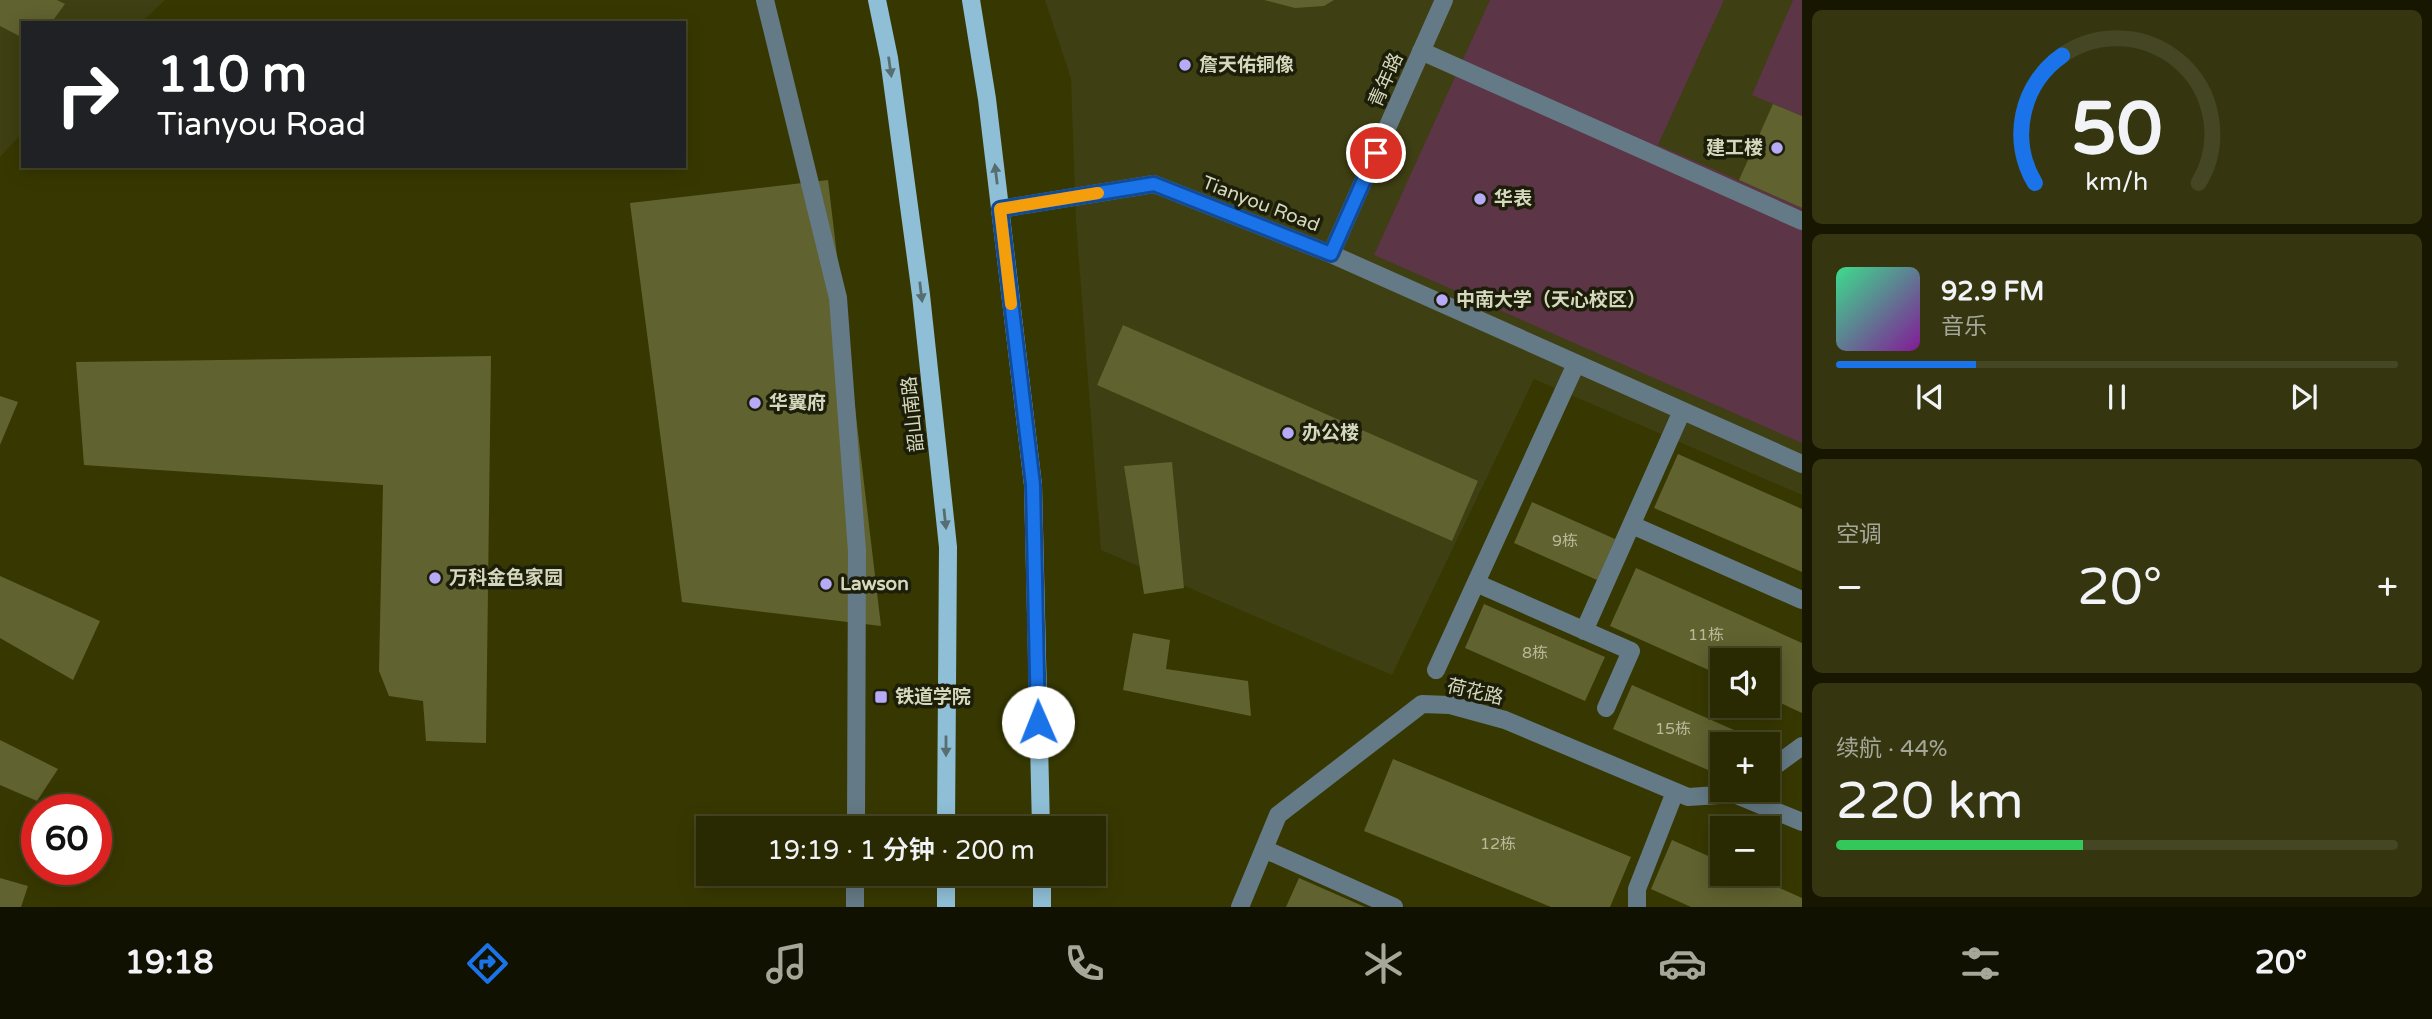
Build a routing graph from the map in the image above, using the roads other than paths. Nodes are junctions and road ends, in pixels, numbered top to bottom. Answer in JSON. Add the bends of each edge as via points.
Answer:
{"nodes":[{"id":1,"x":765,"y":0,"type":"edge"},
{"id":2,"x":877,"y":0,"type":"edge"},
{"id":3,"x":1444,"y":0,"type":"edge"},
{"id":4,"x":974,"y":5,"type":"edge"},
{"id":5,"x":1422,"y":51,"type":"junction"},
{"id":6,"x":1000,"y":209,"type":"junction"},
{"id":7,"x":1802,"y":221,"type":"edge"},
{"id":8,"x":1331,"y":254,"type":"junction"},
{"id":9,"x":1576,"y":363,"type":"junction"},
{"id":10,"x":1682,"y":411,"type":"junction"},
{"id":11,"x":1802,"y":464,"type":"edge"},
{"id":12,"x":1632,"y":525,"type":"junction"},
{"id":13,"x":1476,"y":583,"type":"junction"},
{"id":14,"x":1802,"y":600,"type":"edge"},
{"id":15,"x":1584,"y":631,"type":"junction"},
{"id":16,"x":1436,"y":670,"type":"dead end"},
{"id":17,"x":1606,"y":708,"type":"dead end"},
{"id":18,"x":1802,"y":746,"type":"edge"},
{"id":19,"x":1780,"y":762,"type":"edge"},
{"id":20,"x":1675,"y":792,"type":"junction"},
{"id":21,"x":1710,"y":795,"type":"edge"},
{"id":22,"x":1759,"y":802,"type":"edge"},
{"id":23,"x":856,"y":816,"type":"edge"},
{"id":24,"x":946,"y":816,"type":"edge"},
{"id":25,"x":1041,"y":816,"type":"edge"},
{"id":26,"x":1802,"y":822,"type":"edge"},
{"id":27,"x":1264,"y":849,"type":"junction"},
{"id":28,"x":855,"y":886,"type":"edge"},
{"id":29,"x":946,"y":886,"type":"edge"},
{"id":30,"x":1042,"y":886,"type":"edge"},
{"id":31,"x":855,"y":907,"type":"edge"},
{"id":32,"x":946,"y":907,"type":"edge"},
{"id":33,"x":1042,"y":907,"type":"edge"},
{"id":34,"x":1240,"y":907,"type":"edge"},
{"id":35,"x":1394,"y":907,"type":"edge"},
{"id":36,"x":1637,"y":907,"type":"edge"}],
"edges":[{"from":1,"to":23,"type":"street","via":[[838,298],[857,551]]},
{"from":2,"to":24,"type":"main road","name":"韶山南路","one_way":true,"via":[[921,295],[948,547]]},
{"from":3,"to":5,"type":"street","name":"青年路"},
{"from":6,"to":4,"type":"main road","one_way":true},
{"from":5,"to":7,"type":"street"},
{"from":5,"to":8,"type":"street","name":"青年路"},
{"from":6,"to":8,"type":"street","name":"Tianyou Road","via":[[1154,184]]},
{"from":6,"to":25,"type":"main road","via":[[1033,485]]},
{"from":8,"to":9,"type":"street","name":"Tianyou Road"},
{"from":9,"to":10,"type":"street","name":"Tianyou Road"},
{"from":9,"to":13,"type":"street"},
{"from":10,"to":11,"type":"street","name":"Tianyou Road"},
{"from":10,"to":12,"type":"street"},
{"from":12,"to":14,"type":"street"},
{"from":12,"to":15,"type":"street"},
{"from":13,"to":15,"type":"street"},
{"from":13,"to":16,"type":"street"},
{"from":15,"to":17,"type":"street","via":[[1631,651]]},
{"from":18,"to":19,"type":"street"},
{"from":20,"to":21,"type":"street","name":"荷花路","via":[[1688,797]]},
{"from":20,"to":27,"type":"street","name":"荷花路","via":[[1505,720],[1450,705],[1422,704],[1278,816]]},
{"from":20,"to":36,"type":"street","via":[[1637,889]]},
{"from":22,"to":26,"type":"street"},
{"from":27,"to":34,"type":"street","name":"荷花路"},
{"from":27,"to":35,"type":"street"},
{"from":28,"to":31,"type":"street"},
{"from":29,"to":32,"type":"main road"},
{"from":30,"to":33,"type":"main road"}]}
